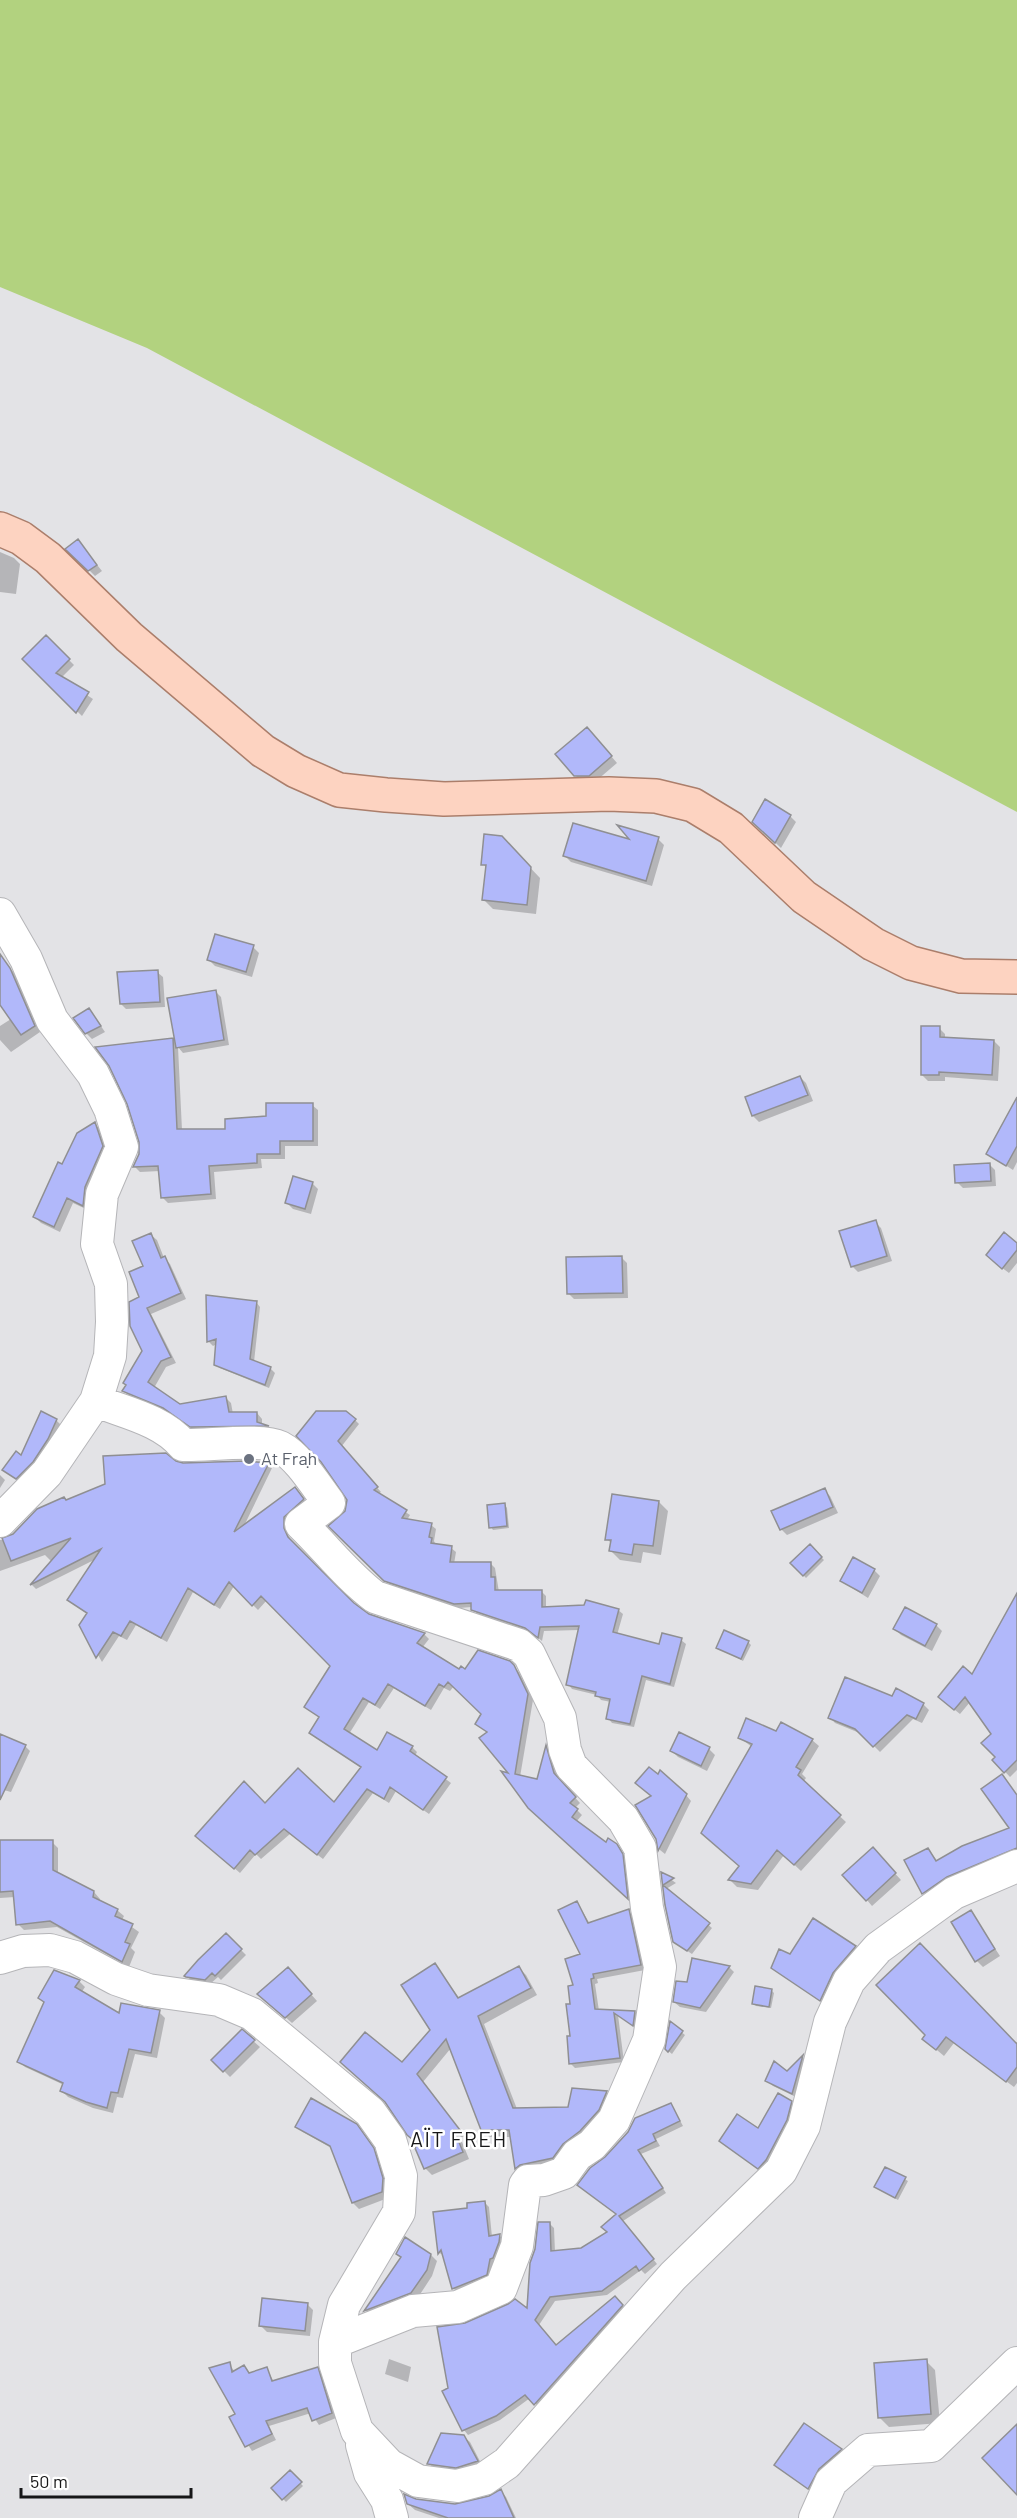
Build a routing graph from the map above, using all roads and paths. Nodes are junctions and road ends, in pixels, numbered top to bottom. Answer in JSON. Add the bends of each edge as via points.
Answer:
{"nodes":[{"id":1,"x":0,"y":529,"type":"edge"},
{"id":2,"x":0,"y":914,"type":"edge"},
{"id":3,"x":1017,"y":977,"type":"edge"},
{"id":4,"x":96,"y":1401,"type":"junction"},
{"id":5,"x":0,"y":1521,"type":"edge"},
{"id":6,"x":1017,"y":1866,"type":"edge"},
{"id":7,"x":0,"y":1958,"type":"edge"},
{"id":8,"x":335,"y":2342,"type":"junction"},
{"id":9,"x":1017,"y":2363,"type":"edge"},
{"id":10,"x":357,"y":2431,"type":"junction"},
{"id":11,"x":392,"y":2518,"type":"edge"},
{"id":12,"x":815,"y":2518,"type":"edge"}],
"edges":[{"from":1,"to":3,"type":"main road","via":[[21,538],[48,558],[93,604],[263,751],[339,790],[444,799],[656,795],[693,805],[731,828],[804,897],[873,944],[911,963],[961,976]]},
{"from":2,"to":4,"type":"street","via":[[26,959],[52,1020],[93,1074],[110,1109],[122,1148],[102,1194],[97,1244],[111,1284],[112,1322],[110,1356]]},
{"from":4,"to":5,"type":"street","via":[[47,1473]]},
{"from":4,"to":8,"type":"street","via":[[172,1432],[183,1445],[256,1443],[280,1447],[300,1465],[329,1503],[301,1524],[366,1590],[375,1597],[519,1645],[529,1654],[560,1718],[571,1766],[623,1819],[640,1848],[647,1908],[660,1967],[649,2040],[614,2120],[564,2173],[525,2185],[517,2246],[501,2288],[458,2307],[413,2311]]},
{"from":6,"to":10,"type":"street","via":[[954,1893],[878,1948],[849,1981],[830,2022],[804,2126],[781,2171],[673,2276],[507,2463],[484,2479],[457,2486],[418,2481],[389,2465]]},
{"from":7,"to":8,"type":"street","via":[[22,1951],[50,1950],[148,1990],[219,2000],[252,2014],[370,2112],[390,2140],[401,2176],[399,2212],[344,2305]]},
{"from":8,"to":10,"type":"street","via":[[335,2363]]},
{"from":9,"to":12,"type":"street","via":[[931,2446],[868,2450],[831,2482]]},
{"from":10,"to":11,"type":"street","via":[[370,2473],[387,2500]]}]}
